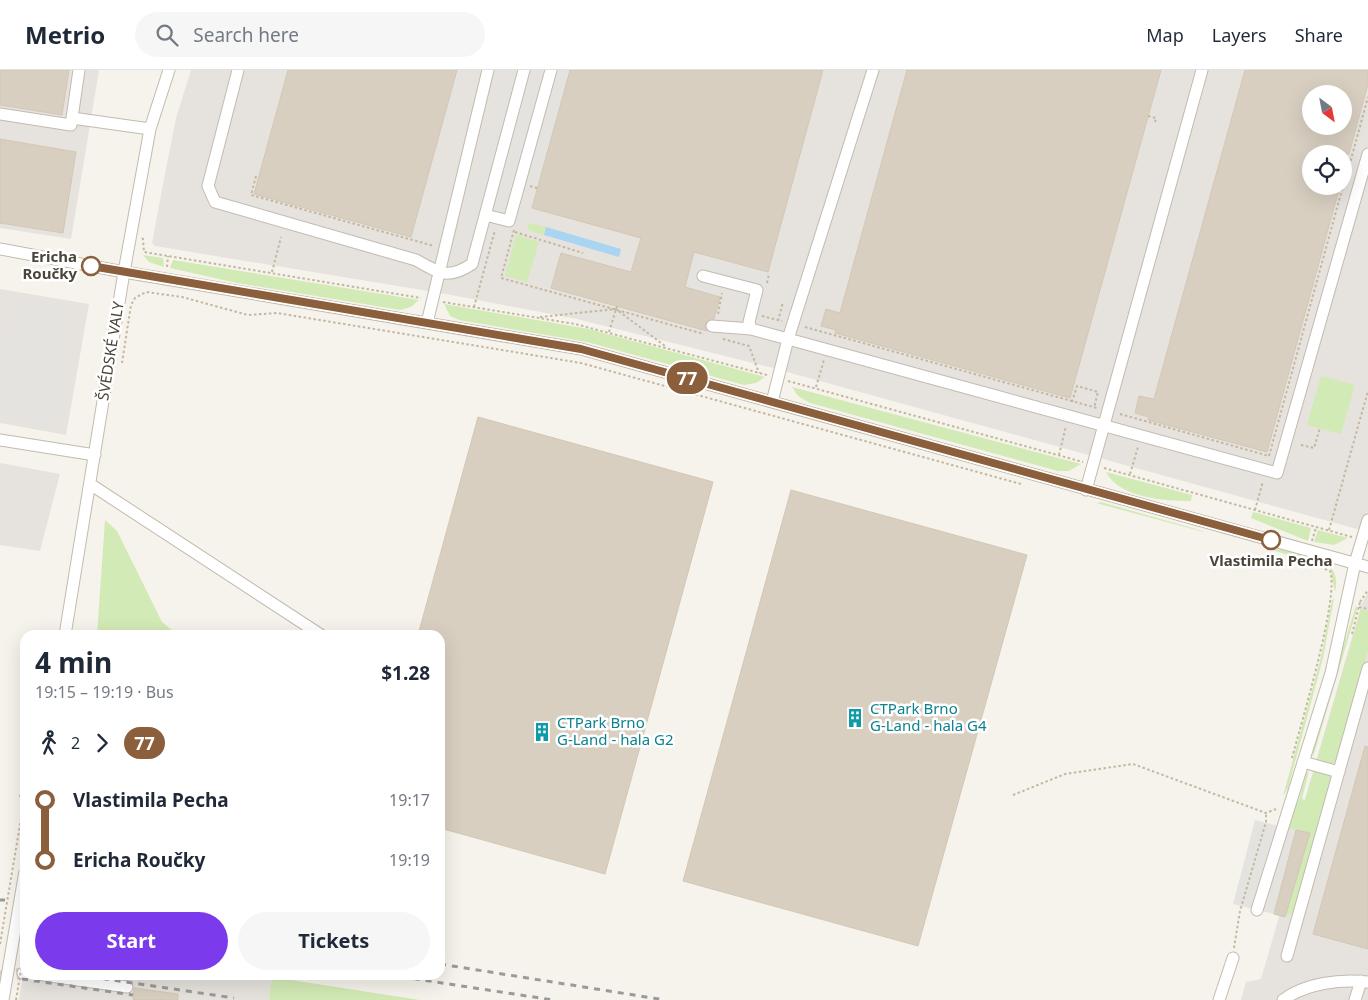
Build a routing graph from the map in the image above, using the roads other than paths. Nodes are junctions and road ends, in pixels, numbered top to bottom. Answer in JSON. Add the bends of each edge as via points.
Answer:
{"nodes":[{"id":1,"x":79,"y":70,"type":"edge"},
{"id":2,"x":169,"y":70,"type":"edge"},
{"id":3,"x":238,"y":70,"type":"edge"},
{"id":4,"x":488,"y":70,"type":"edge"},
{"id":5,"x":524,"y":70,"type":"edge"},
{"id":6,"x":552,"y":70,"type":"edge"},
{"id":7,"x":873,"y":70,"type":"edge"},
{"id":8,"x":1202,"y":70,"type":"edge"},
{"id":9,"x":0,"y":114,"type":"edge"},
{"id":10,"x":72,"y":118,"type":"junction"},
{"id":11,"x":150,"y":130,"type":"junction"},
{"id":12,"x":1368,"y":154,"type":"edge"},
{"id":13,"x":485,"y":215,"type":"junction"},
{"id":14,"x":0,"y":249,"type":"edge"},
{"id":15,"x":124,"y":272,"type":"junction"},
{"id":16,"x":439,"y":273,"type":"junction"},
{"id":17,"x":702,"y":276,"type":"dead end"},
{"id":18,"x":427,"y":323,"type":"junction"},
{"id":19,"x":713,"y":326,"type":"road end"},
{"id":20,"x":751,"y":334,"type":"junction"},
{"id":21,"x":788,"y":339,"type":"junction"},
{"id":22,"x":772,"y":402,"type":"junction"},
{"id":23,"x":1104,"y":427,"type":"junction"},
{"id":24,"x":0,"y":440,"type":"edge"},
{"id":25,"x":95,"y":454,"type":"junction"},
{"id":26,"x":90,"y":484,"type":"junction"},
{"id":27,"x":1086,"y":490,"type":"junction"},
{"id":28,"x":1368,"y":520,"type":"edge"},
{"id":29,"x":1355,"y":563,"type":"junction"},
{"id":30,"x":1368,"y":566,"type":"edge"},
{"id":31,"x":66,"y":630,"type":"edge"},
{"id":32,"x":314,"y":630,"type":"edge"},
{"id":33,"x":1368,"y":668,"type":"edge"},
{"id":34,"x":1303,"y":762,"type":"junction"},
{"id":35,"x":1339,"y":772,"type":"junction"},
{"id":36,"x":20,"y":900,"type":"edge"},
{"id":37,"x":1257,"y":910,"type":"dead end"},
{"id":38,"x":1287,"y":956,"type":"dead end"},
{"id":39,"x":1233,"y":958,"type":"road end"},
{"id":40,"x":78,"y":980,"type":"edge"},
{"id":41,"x":1365,"y":982,"type":"edge"},
{"id":42,"x":127,"y":987,"type":"dead end"},
{"id":43,"x":3,"y":1000,"type":"edge"},
{"id":44,"x":1219,"y":1000,"type":"edge"},
{"id":45,"x":1283,"y":1000,"type":"edge"},
{"id":46,"x":1355,"y":1000,"type":"edge"}],
"edges":[{"from":1,"to":10,"type":"street"},
{"from":2,"to":11,"type":"street","name":"ŠVÉDSKÉ VALY"},
{"from":3,"to":16,"type":"street","via":[[208,186],[215,202],[416,260]]},
{"from":4,"to":16,"type":"street"},
{"from":5,"to":13,"type":"street"},
{"from":6,"to":13,"type":"street","via":[[509,221]]},
{"from":7,"to":21,"type":"street"},
{"from":8,"to":23,"type":"street"},
{"from":9,"to":10,"type":"street","via":[[70,125]]},
{"from":10,"to":11,"type":"street"},
{"from":11,"to":15,"type":"street","name":"ŠVÉDSKÉ VALY"},
{"from":12,"to":23,"type":"street","via":[[1277,473]]},
{"from":13,"to":16,"type":"street","via":[[472,264],[459,273]]},
{"from":14,"to":15,"type":"street"},
{"from":15,"to":18,"type":"street"},
{"from":15,"to":25,"type":"street","name":"ŠVÉDSKÉ VALY"},
{"from":16,"to":18,"type":"street"},
{"from":17,"to":20,"type":"street","via":[[757,290],[749,322]]},
{"from":18,"to":22,"type":"street","via":[[581,349]]},
{"from":19,"to":20,"type":"street"},
{"from":20,"to":21,"type":"street"},
{"from":21,"to":22,"type":"street"},
{"from":21,"to":23,"type":"street"},
{"from":22,"to":27,"type":"street"},
{"from":23,"to":27,"type":"street"},
{"from":24,"to":25,"type":"street"},
{"from":25,"to":26,"type":"street","name":"ŠVÉDSKÉ VALY"},
{"from":26,"to":31,"type":"street","name":"ŠVÉDSKÉ VALY"},
{"from":26,"to":32,"type":"street"},
{"from":27,"to":29,"type":"street"},
{"from":28,"to":29,"type":"street"},
{"from":29,"to":30,"type":"street"},
{"from":29,"to":34,"type":"street","via":[[1331,673]]},
{"from":33,"to":35,"type":"street"},
{"from":34,"to":35,"type":"street"},
{"from":34,"to":37,"type":"street"},
{"from":35,"to":38,"type":"street"},
{"from":36,"to":43,"type":"street","bridge":true},
{"from":39,"to":44,"type":"street"},
{"from":40,"to":42,"type":"street"},
{"from":41,"to":45,"type":"street","via":[[1339,981],[1292,993]]},
{"from":41,"to":46,"type":"street"}]}
